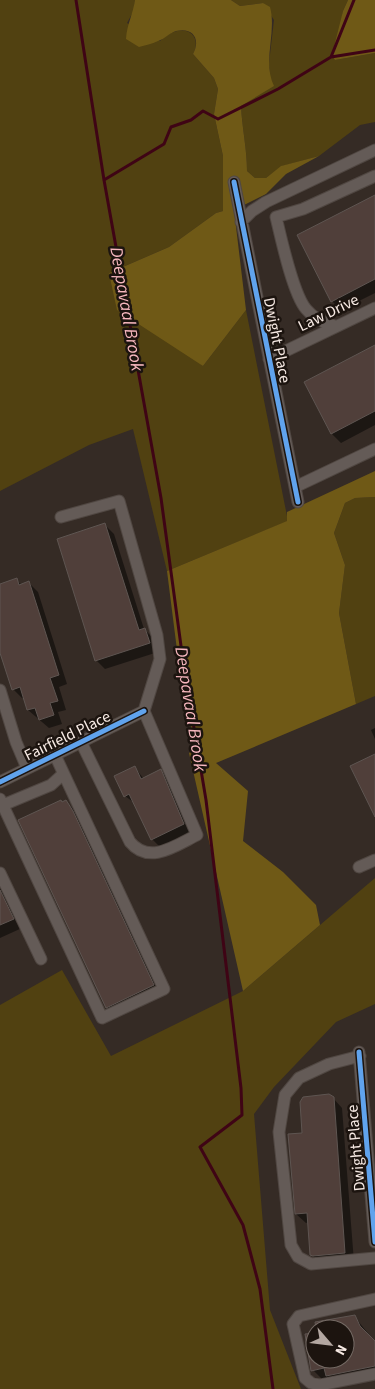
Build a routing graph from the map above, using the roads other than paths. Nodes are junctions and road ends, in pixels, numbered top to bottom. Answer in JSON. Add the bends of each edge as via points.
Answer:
{"nodes":[{"id":1,"x":375,"y":150,"type":"edge"},
{"id":2,"x":375,"y":176,"type":"edge"},
{"id":3,"x":234,"y":182,"type":"dead end"},
{"id":4,"x":242,"y":222,"type":"junction"},
{"id":5,"x":374,"y":310,"type":"edge"},
{"id":6,"x":336,"y":326,"type":"junction"},
{"id":7,"x":269,"y":359,"type":"junction"},
{"id":8,"x":375,"y":449,"type":"edge"},
{"id":9,"x":295,"y":487,"type":"junction"},
{"id":10,"x":298,"y":502,"type":"dead end"},
{"id":11,"x":61,"y":517,"type":"dead end"},
{"id":12,"x":0,"y":690,"type":"edge"},
{"id":13,"x":144,"y":711,"type":"junction"},
{"id":14,"x":81,"y":742,"type":"junction"},
{"id":15,"x":55,"y":755,"type":"junction"},
{"id":16,"x":27,"y":768,"type":"junction"},
{"id":17,"x":62,"y":775,"type":"junction"},
{"id":18,"x":0,"y":782,"type":"edge"},
{"id":19,"x":1,"y":802,"type":"edge"},
{"id":20,"x":375,"y":860,"type":"edge"},
{"id":21,"x":359,"y":867,"type":"dead end"},
{"id":22,"x":0,"y":873,"type":"edge"},
{"id":23,"x":41,"y":959,"type":"dead end"},
{"id":24,"x":373,"y":1181,"type":"edge"},
{"id":25,"x":375,"y":1242,"type":"edge"},
{"id":26,"x":375,"y":1258,"type":"edge"},
{"id":27,"x":375,"y":1299,"type":"edge"},
{"id":28,"x":375,"y":1374,"type":"edge"}],
"edges":[{"from":1,"to":4,"type":"street","via":[[266,202]]},
{"from":2,"to":6,"type":"street","via":[[303,209],[276,217],[305,308],[321,322]]},
{"from":3,"to":4,"type":"street","name":"Dwight Place"},
{"from":4,"to":7,"type":"street","name":"Dwight Place"},
{"from":5,"to":6,"type":"street","name":"Law Drive"},
{"from":6,"to":7,"type":"street","name":"Law Drive"},
{"from":7,"to":9,"type":"street","name":"Dwight Place"},
{"from":8,"to":9,"type":"street"},
{"from":9,"to":10,"type":"street","name":"Dwight Place"},
{"from":11,"to":13,"type":"street","via":[[119,501],[157,635],[160,659]]},
{"from":12,"to":16,"type":"street"},
{"from":13,"to":14,"type":"street","name":"Fairfield Place"},
{"from":13,"to":14,"type":"street","via":[[197,835],[181,843],[154,854],[135,848]]},
{"from":14,"to":15,"type":"street","name":"Fairfield Place"},
{"from":15,"to":16,"type":"street","name":"Fairfield Place"},
{"from":15,"to":17,"type":"street"},
{"from":16,"to":18,"type":"street","name":"Fairfield Place"},
{"from":17,"to":19,"type":"street","via":[[52,785]]},
{"from":17,"to":19,"type":"street","via":[[164,989],[102,1018]]},
{"from":20,"to":21,"type":"street"},
{"from":22,"to":23,"type":"street"},
{"from":24,"to":25,"type":"street","name":"Dwight Place"},
{"from":24,"to":26,"type":"street","name":"Dwight Place","via":[[359,1054],[299,1078],[285,1095],[279,1132],[291,1245],[298,1257],[311,1264]]},
{"from":27,"to":28,"type":"street","via":[[299,1316],[293,1324],[305,1378],[311,1383],[320,1385]]}]}
